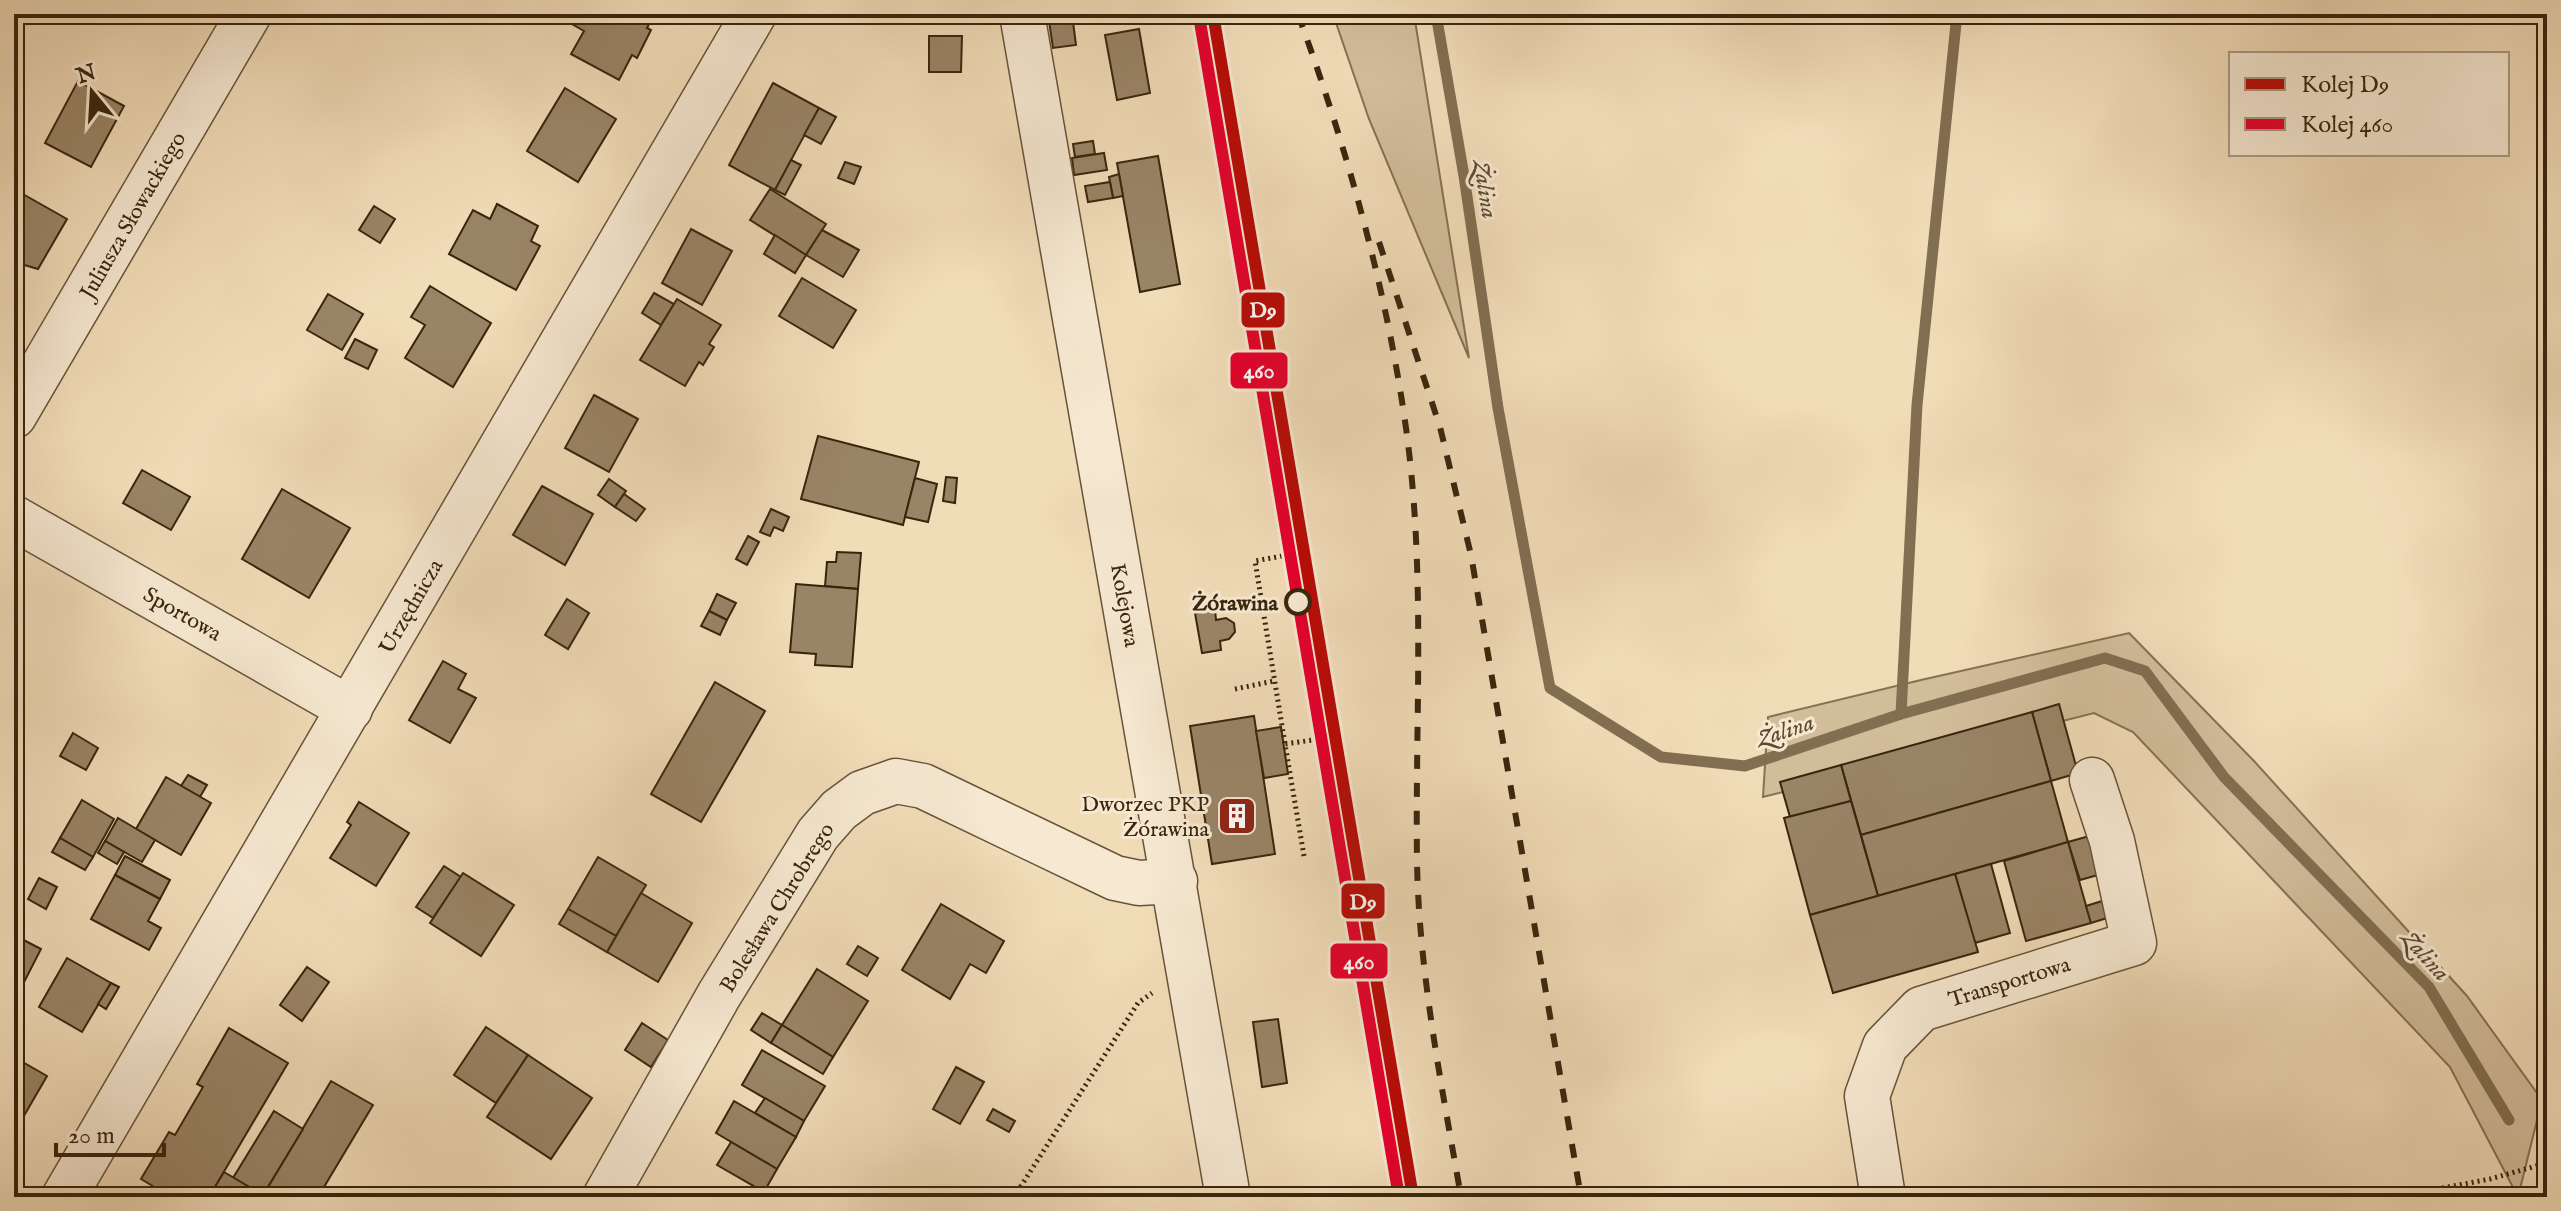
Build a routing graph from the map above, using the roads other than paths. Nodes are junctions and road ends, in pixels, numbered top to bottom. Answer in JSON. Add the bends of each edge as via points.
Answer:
{"nodes":[{"id":1,"x":249,"y":14,"type":"edge"},
{"id":2,"x":754,"y":14,"type":"edge"},
{"id":3,"x":1022,"y":14,"type":"edge"},
{"id":4,"x":14,"y":416,"type":"edge"},
{"id":5,"x":14,"y":518,"type":"edge"},
{"id":6,"x":350,"y":709,"type":"junction"},
{"id":7,"x":2092,"y":780,"type":"dead end"},
{"id":8,"x":1175,"y":881,"type":"junction"},
{"id":9,"x":64,"y":1197,"type":"edge"},
{"id":10,"x":605,"y":1197,"type":"edge"},
{"id":11,"x":1228,"y":1197,"type":"edge"},
{"id":12,"x":1883,"y":1197,"type":"edge"}],
"edges":[{"from":1,"to":4,"type":"street","name":"Juliusza Słowackiego"},
{"from":2,"to":6,"type":"street","name":"Urzędnicza"},
{"from":3,"to":8,"type":"street","name":"Kolejowa"},
{"from":5,"to":6,"type":"street","name":"Sportowa"},
{"from":6,"to":9,"type":"street","name":"Urzędnicza"},
{"from":7,"to":12,"type":"street","name":"Transportowa","via":[[2112,841],[2134,943],[1921,1009],[1885,1046],[1867,1096]]},
{"from":8,"to":10,"type":"street","name":"Bolesława Chrobrego","via":[[1115,878],[923,786],[896,781],[862,793],[818,834]]},
{"from":8,"to":11,"type":"street","name":"Kolejowa"}]}
